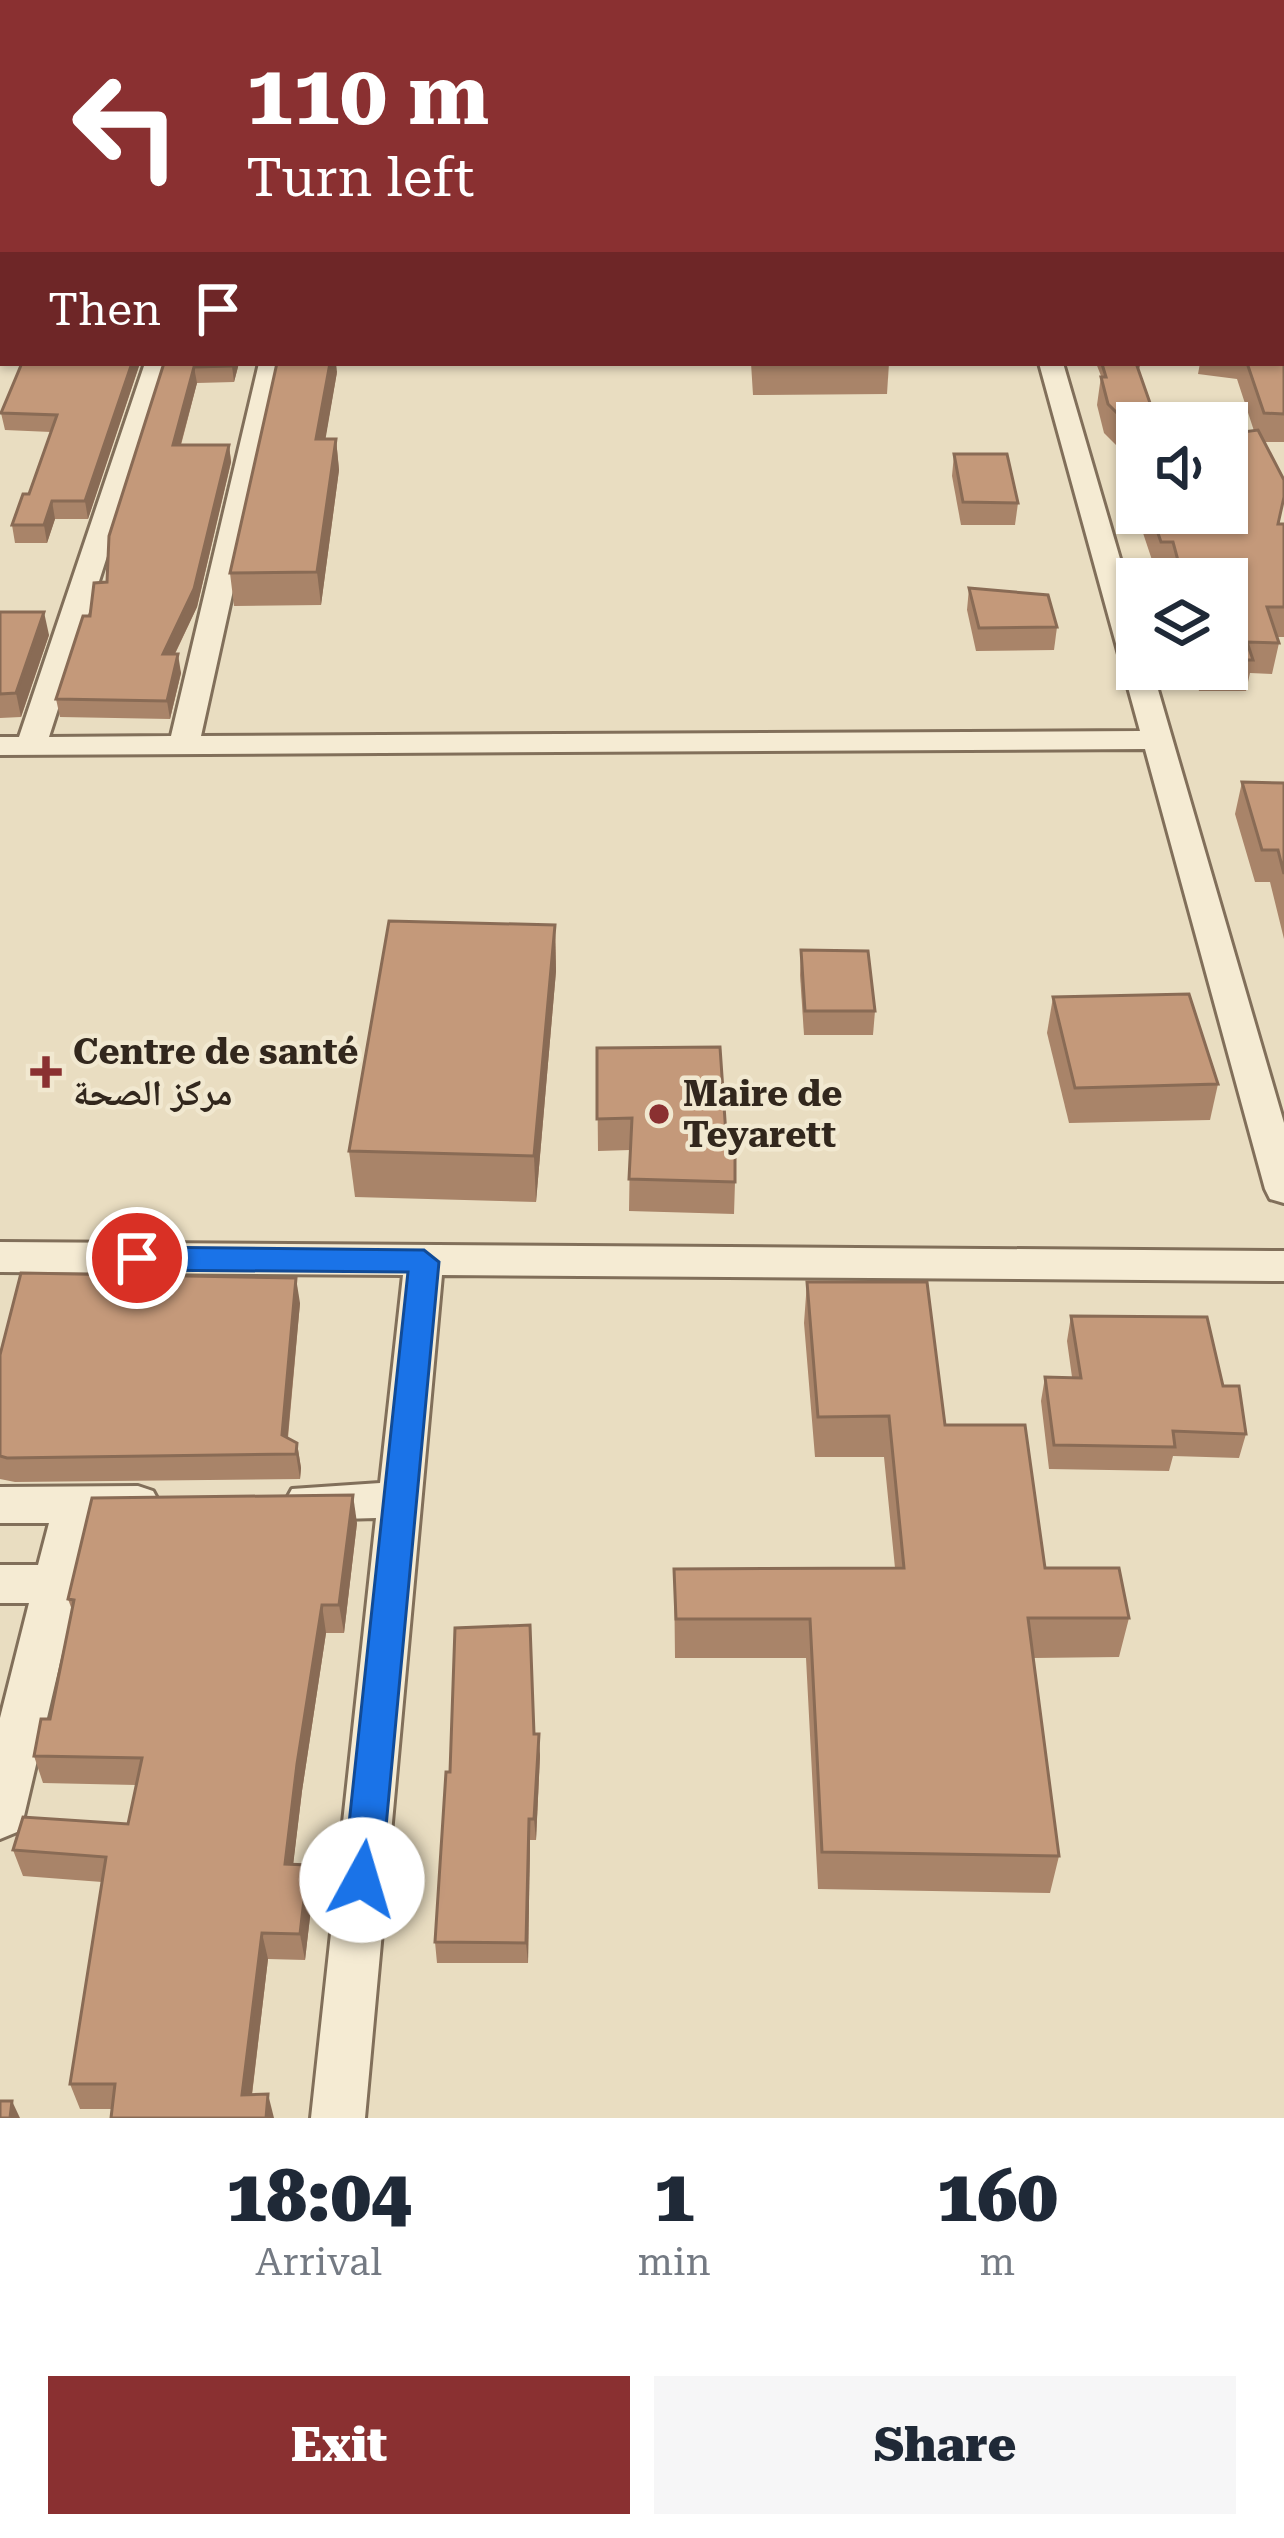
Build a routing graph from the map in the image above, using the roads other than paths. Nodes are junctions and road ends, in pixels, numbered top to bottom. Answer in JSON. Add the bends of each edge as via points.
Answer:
{"nodes":[{"id":1,"x":156,"y":366,"type":"edge"},
{"id":2,"x":270,"y":366,"type":"edge"},
{"id":3,"x":1052,"y":366,"type":"edge"},
{"id":4,"x":1157,"y":740,"type":"junction"},
{"id":5,"x":184,"y":745,"type":"junction"},
{"id":6,"x":16,"y":746,"type":"edge"},
{"id":7,"x":1284,"y":1189,"type":"edge"},
{"id":8,"x":0,"y":1257,"type":"edge"},
{"id":9,"x":424,"y":1262,"type":"junction"},
{"id":10,"x":1284,"y":1266,"type":"edge"},
{"id":11,"x":400,"y":1500,"type":"junction"},
{"id":12,"x":261,"y":1502,"type":"edge"},
{"id":13,"x":191,"y":1503,"type":"edge"},
{"id":14,"x":0,"y":1505,"type":"edge"},
{"id":15,"x":75,"y":1505,"type":"junction"},
{"id":16,"x":0,"y":1584,"type":"edge"},
{"id":17,"x":53,"y":1584,"type":"junction"},
{"id":18,"x":0,"y":1816,"type":"edge"},
{"id":19,"x":338,"y":2118,"type":"edge"}],
"edges":[{"from":1,"to":6,"type":"street"},
{"from":2,"to":5,"type":"street"},
{"from":3,"to":4,"type":"street"},
{"from":4,"to":5,"type":"street"},
{"from":4,"to":7,"type":"street"},
{"from":5,"to":6,"type":"street"},
{"from":8,"to":9,"type":"street"},
{"from":9,"to":10,"type":"street"},
{"from":9,"to":11,"type":"street"},
{"from":11,"to":12,"type":"street"},
{"from":11,"to":19,"type":"street"},
{"from":13,"to":15,"type":"street"},
{"from":14,"to":15,"type":"street"},
{"from":15,"to":17,"type":"street"},
{"from":16,"to":17,"type":"street"},
{"from":17,"to":18,"type":"street"}]}
